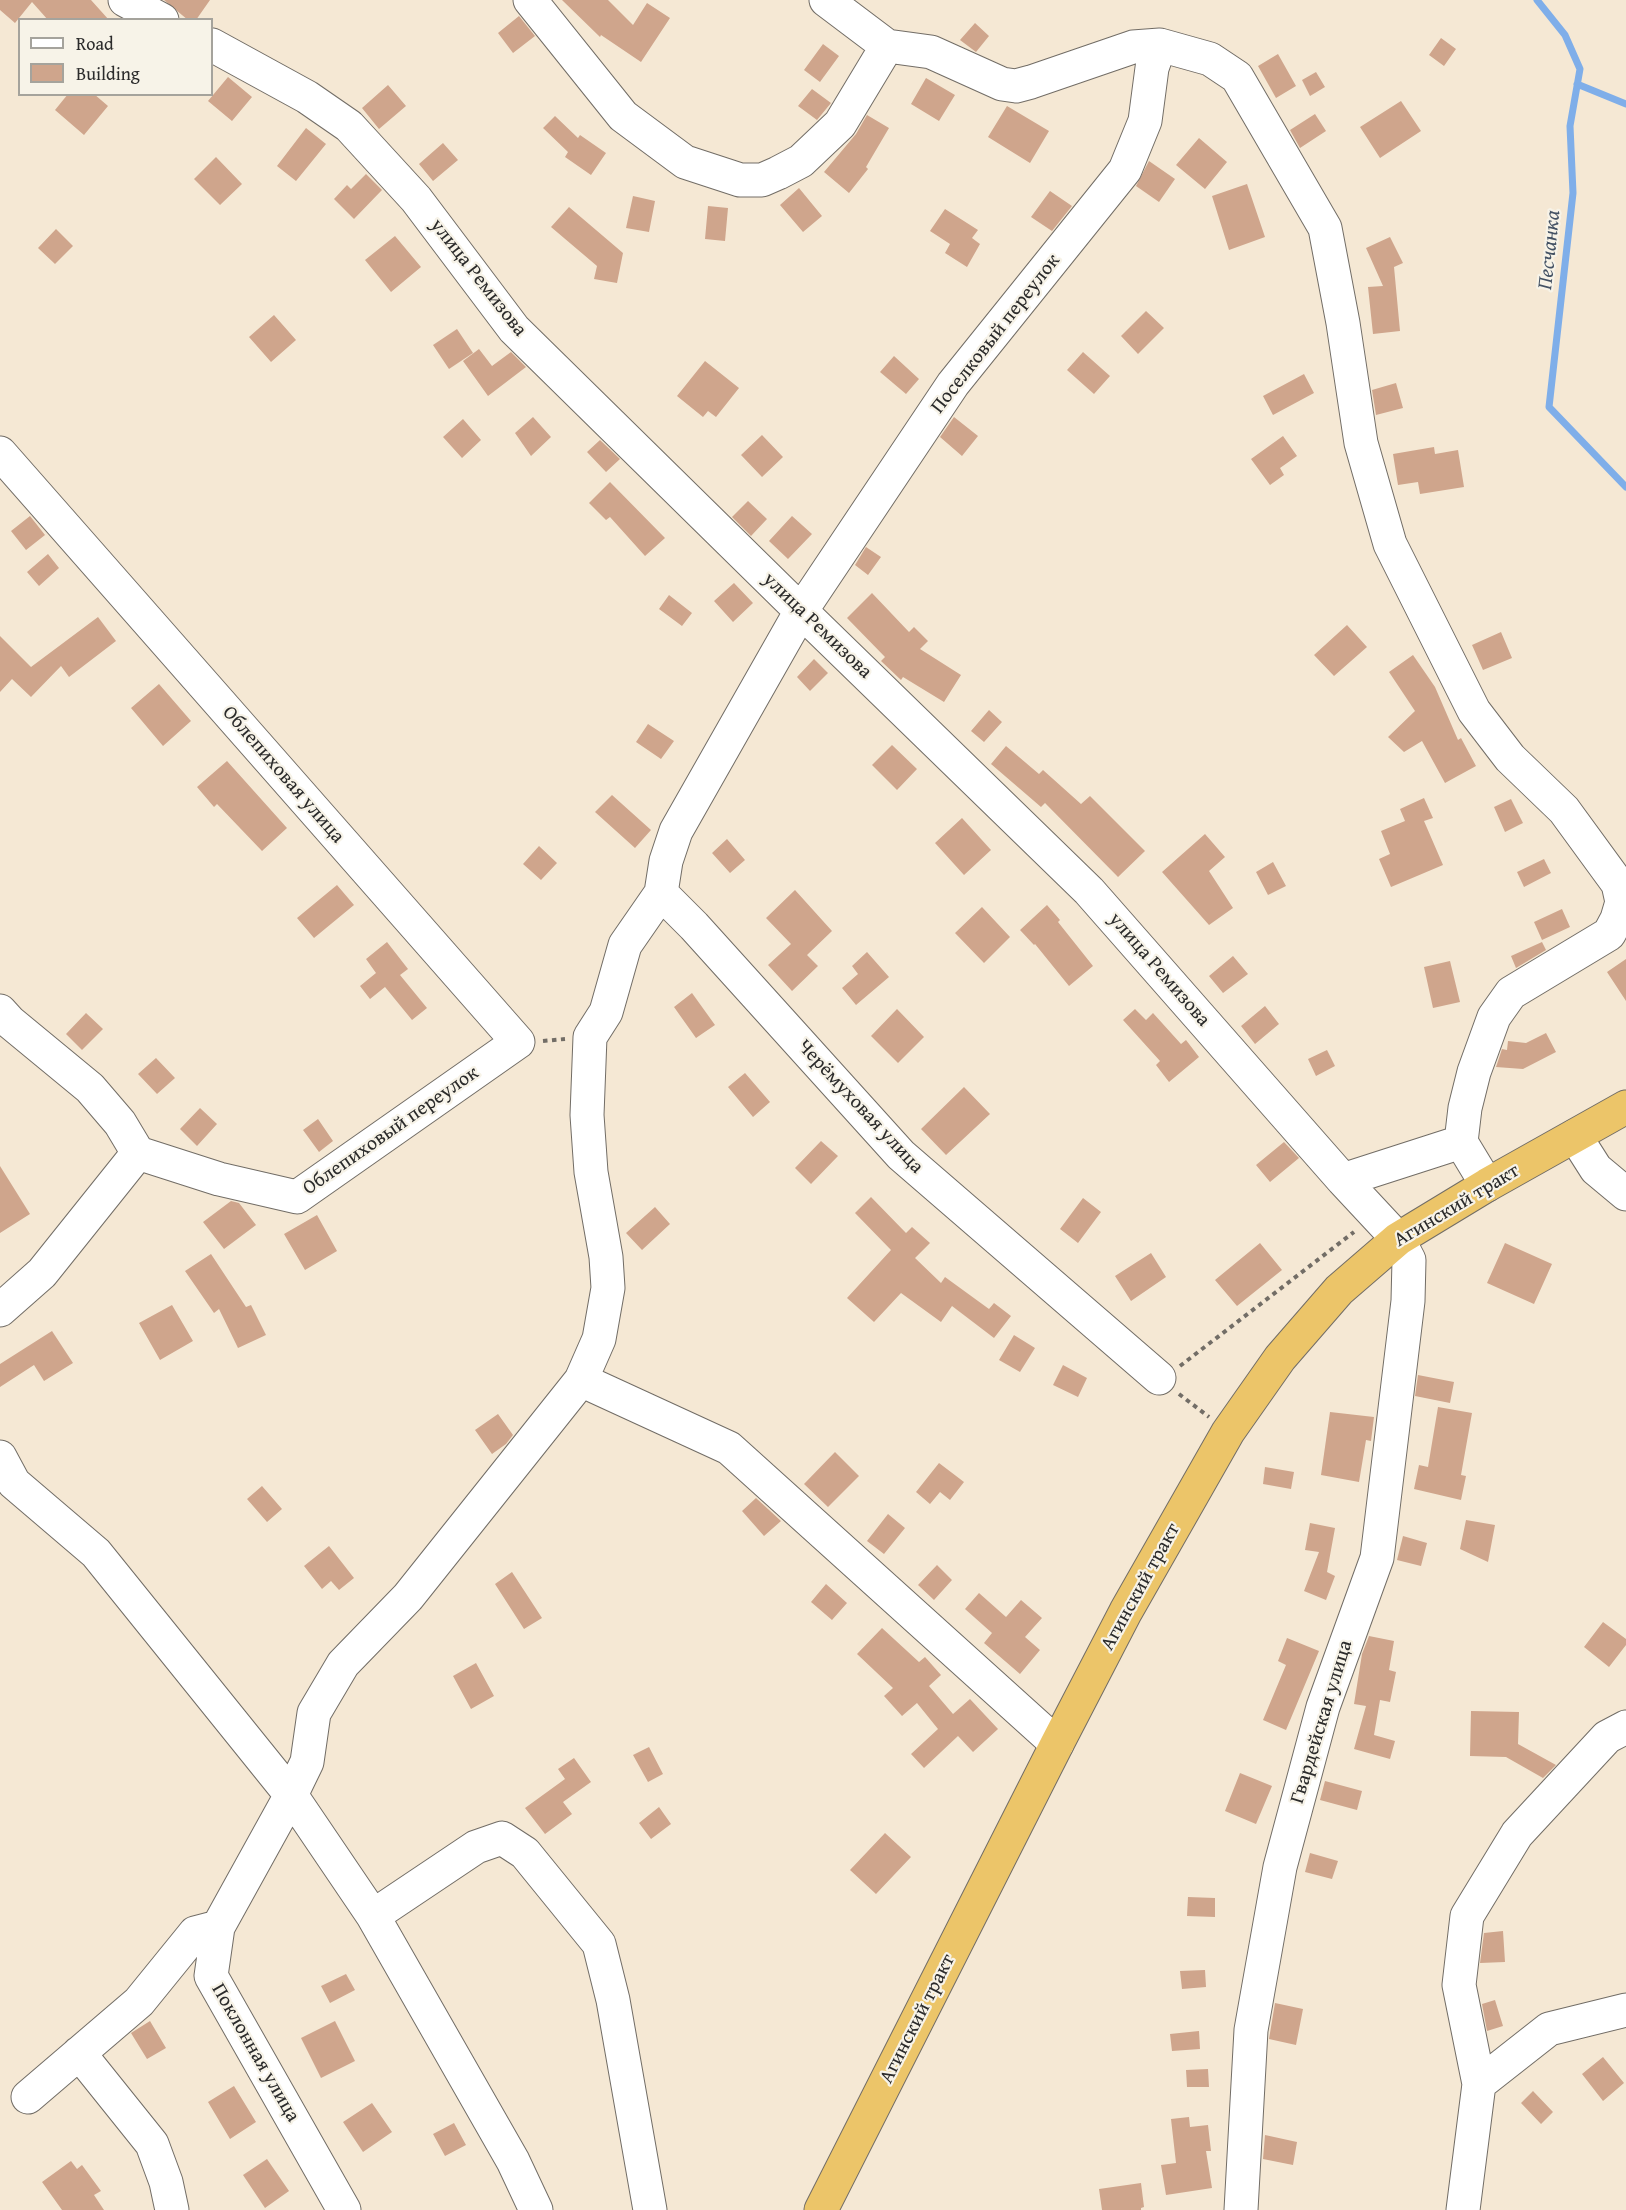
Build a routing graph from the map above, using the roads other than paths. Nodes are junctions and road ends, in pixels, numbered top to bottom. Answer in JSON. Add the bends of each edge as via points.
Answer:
{"nodes":[{"id":1,"x":125,"y":0,"type":"edge"},
{"id":2,"x":530,"y":0,"type":"edge"},
{"id":3,"x":826,"y":0,"type":"edge"},
{"id":4,"x":158,"y":18,"type":"edge"},
{"id":5,"x":1160,"y":45,"type":"junction"},
{"id":6,"x":213,"y":46,"type":"edge"},
{"id":7,"x":887,"y":46,"type":"junction"},
{"id":8,"x":0,"y":453,"type":"edge"},
{"id":9,"x":801,"y":611,"type":"junction"},
{"id":10,"x":661,"y":893,"type":"junction"},
{"id":11,"x":0,"y":1011,"type":"edge"},
{"id":12,"x":518,"y":1042,"type":"joint"},
{"id":13,"x":1626,"y":1107,"type":"edge"},
{"id":14,"x":1575,"y":1136,"type":"junction"},
{"id":15,"x":1461,"y":1142,"type":"junction"},
{"id":16,"x":138,"y":1153,"type":"junction"},
{"id":17,"x":1343,"y":1180,"type":"junction"},
{"id":18,"x":1488,"y":1185,"type":"junction"},
{"id":19,"x":1626,"y":1194,"type":"edge"},
{"id":20,"x":1398,"y":1239,"type":"junction"},
{"id":21,"x":0,"y":1310,"type":"edge"},
{"id":22,"x":1159,"y":1378,"type":"road end"},
{"id":23,"x":581,"y":1380,"type":"junction"},
{"id":24,"x":5,"y":1472,"type":"edge"},
{"id":25,"x":1626,"y":1727,"type":"edge"},
{"id":26,"x":1057,"y":1744,"type":"junction"},
{"id":27,"x":291,"y":1795,"type":"junction"},
{"id":28,"x":373,"y":1916,"type":"junction"},
{"id":29,"x":218,"y":1927,"type":"junction"},
{"id":30,"x":1626,"y":2010,"type":"edge"},
{"id":31,"x":79,"y":2053,"type":"junction"},
{"id":32,"x":1479,"y":2084,"type":"junction"},
{"id":33,"x":28,"y":2097,"type":"dead end"},
{"id":34,"x":830,"y":2205,"type":"edge"},
{"id":35,"x":532,"y":2208,"type":"edge"},
{"id":36,"x":172,"y":2210,"type":"edge"},
{"id":37,"x":344,"y":2210,"type":"edge"},
{"id":38,"x":650,"y":2210,"type":"edge"},
{"id":39,"x":1242,"y":2210,"type":"edge"},
{"id":40,"x":1463,"y":2210,"type":"edge"}],
"edges":[{"from":1,"to":4,"type":"street"},
{"from":2,"to":7,"type":"street","via":[[623,116],[685,162],[740,180],[762,180],[801,161],[840,124]]},
{"from":3,"to":7,"type":"street"},
{"from":5,"to":7,"type":"street","via":[[1133,47],[1016,86],[1002,84],[931,52]]},
{"from":5,"to":9,"type":"street","name":"Поселковый переулок","via":[[1152,68],[1145,121],[1125,170],[954,384]]},
{"from":5,"to":15,"type":"street","via":[[1210,59],[1237,77],[1325,228],[1361,443],[1390,544],[1474,711],[1510,758],[1564,810],[1618,884],[1622,902],[1609,934],[1511,993],[1494,1017],[1474,1072]]},
{"from":6,"to":9,"type":"street","name":"улица Ремизова","via":[[307,97],[349,126],[416,199],[514,328]]},
{"from":8,"to":12,"type":"street","name":"Облепиховая улица"},
{"from":9,"to":10,"type":"street","name":"Поселковый переулок","via":[[676,831]]},
{"from":9,"to":17,"type":"street","name":"улица Ремизова","via":[[1089,891]]},
{"from":10,"to":22,"type":"street","name":"Черёмуховая улица","via":[[901,1155]]},
{"from":10,"to":23,"type":"street","name":"Поклонная улица","via":[[625,945],[606,1012],[590,1037],[587,1116],[591,1172],[608,1288],[599,1339]]},
{"from":11,"to":16,"type":"street","via":[[90,1088],[120,1123]]},
{"from":12,"to":16,"type":"street","name":"Облепиховый переулок","via":[[297,1197],[219,1179]]},
{"from":13,"to":14,"type":"highway","name":"Агинский тракт"},
{"from":14,"to":18,"type":"highway","name":"Агинский тракт"},
{"from":14,"to":19,"type":"street","via":[[1596,1169]]},
{"from":15,"to":17,"type":"street"},
{"from":15,"to":18,"type":"street"},
{"from":16,"to":21,"type":"street","via":[[42,1273]]},
{"from":17,"to":20,"type":"street","name":"улица Ремизова"},
{"from":18,"to":20,"type":"highway","name":"Агинский тракт"},
{"from":20,"to":26,"type":"highway","name":"Агинский тракт","via":[[1339,1290],[1280,1358],[1228,1432],[1126,1611]]},
{"from":20,"to":39,"type":"street","name":"Гвардейская улица","via":[[1409,1260],[1408,1301],[1377,1558],[1323,1707],[1280,1868],[1251,2030]]},
{"from":23,"to":26,"type":"street","via":[[729,1448]]},
{"from":23,"to":27,"type":"street","name":"Поклонная улица","via":[[408,1598],[343,1664],[314,1713],[307,1762]]},
{"from":24,"to":27,"type":"street","via":[[96,1553]]},
{"from":25,"to":32,"type":"street","via":[[1607,1737],[1517,1834],[1467,1916],[1459,1985]]},
{"from":26,"to":34,"type":"highway","name":"Агинский тракт"},
{"from":27,"to":28,"type":"street"},
{"from":27,"to":29,"type":"street","name":"Поклонная улица"},
{"from":28,"to":35,"type":"street","via":[[513,2160]]},
{"from":28,"to":38,"type":"street","via":[[476,1847],[502,1838],[525,1853],[599,1944],[613,2000]]},
{"from":29,"to":31,"type":"street","via":[[195,1933],[139,2002]]},
{"from":29,"to":37,"type":"street","name":"Поклонная улица","via":[[212,1976]]},
{"from":30,"to":32,"type":"street","via":[[1549,2029]]},
{"from":31,"to":33,"type":"street"},
{"from":31,"to":36,"type":"street","via":[[152,2145]]},
{"from":32,"to":40,"type":"street"}]}
